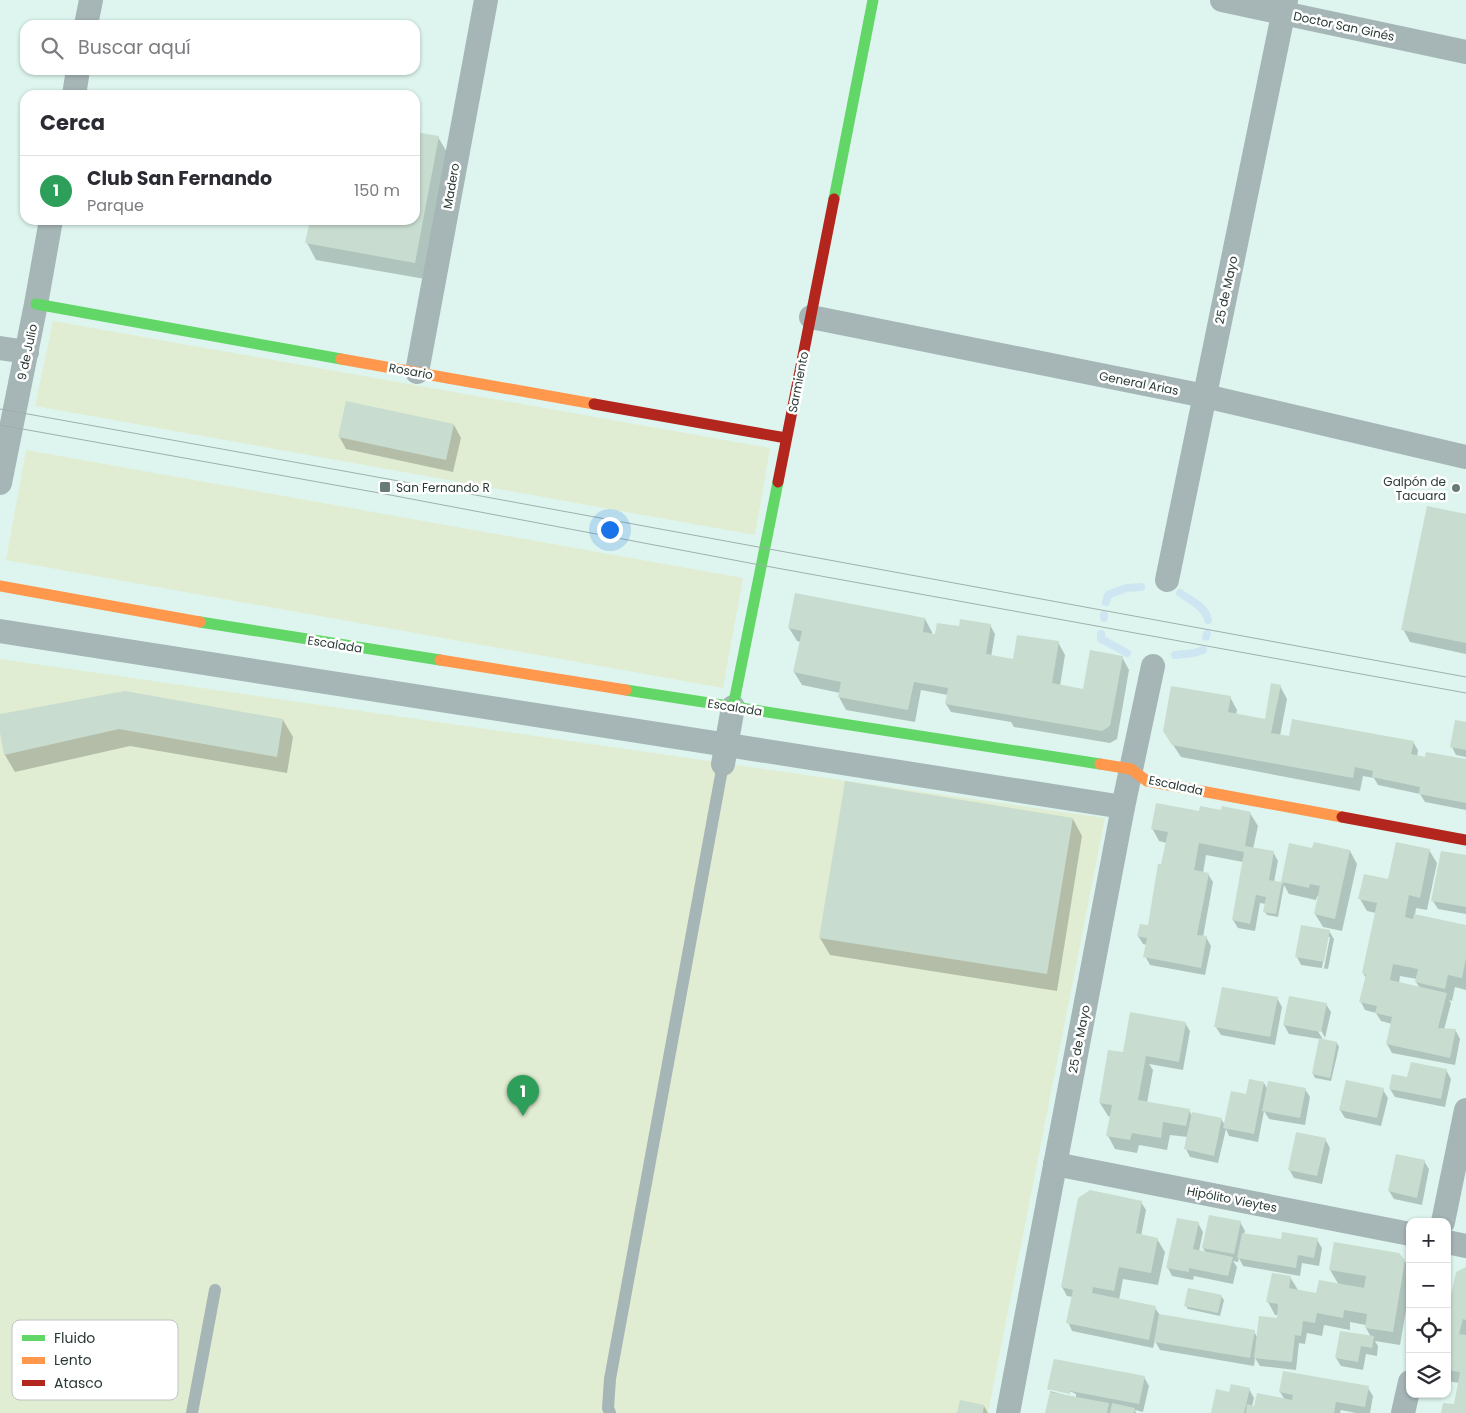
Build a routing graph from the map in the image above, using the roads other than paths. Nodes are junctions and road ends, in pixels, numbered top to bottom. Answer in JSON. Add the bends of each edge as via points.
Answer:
{"nodes":[{"id":1,"x":91,"y":0,"type":"edge"},
{"id":2,"x":486,"y":0,"type":"edge"},
{"id":3,"x":873,"y":0,"type":"edge"},
{"id":4,"x":1222,"y":0,"type":"edge"},
{"id":5,"x":1284,"y":7,"type":"edge"},
{"id":6,"x":87,"y":20,"type":"edge"},
{"id":7,"x":1466,"y":52,"type":"edge"},
{"id":8,"x":77,"y":75,"type":"edge"},
{"id":9,"x":75,"y":90,"type":"edge"},
{"id":10,"x":50,"y":225,"type":"edge"},
{"id":11,"x":36,"y":304,"type":"junction"},
{"id":12,"x":810,"y":317,"type":"junction"},
{"id":13,"x":0,"y":348,"type":"edge"},
{"id":14,"x":27,"y":352,"type":"junction"},
{"id":15,"x":417,"y":372,"type":"junction"},
{"id":16,"x":1205,"y":396,"type":"junction"},
{"id":17,"x":786,"y":438,"type":"junction"},
{"id":18,"x":1466,"y":456,"type":"edge"},
{"id":19,"x":0,"y":483,"type":"edge"},
{"id":20,"x":1167,"y":580,"type":"dead end"},
{"id":21,"x":0,"y":586,"type":"edge"},
{"id":22,"x":0,"y":631,"type":"edge"},
{"id":23,"x":1153,"y":666,"type":"dead end"},
{"id":24,"x":733,"y":707,"type":"junction"},
{"id":25,"x":724,"y":754,"type":"junction"},
{"id":26,"x":1131,"y":769,"type":"junction"},
{"id":27,"x":1123,"y":807,"type":"junction"},
{"id":28,"x":1466,"y":840,"type":"edge"},
{"id":29,"x":1466,"y":1110,"type":"edge"},
{"id":30,"x":1055,"y":1164,"type":"junction"},
{"id":31,"x":1444,"y":1218,"type":"edge"},
{"id":32,"x":1406,"y":1233,"type":"edge"},
{"id":33,"x":1451,"y":1243,"type":"edge"},
{"id":34,"x":1466,"y":1246,"type":"edge"},
{"id":35,"x":215,"y":1290,"type":"dead end"},
{"id":36,"x":1406,"y":1398,"type":"edge"},
{"id":37,"x":607,"y":1411,"type":"edge"},
{"id":38,"x":192,"y":1413,"type":"edge"},
{"id":39,"x":1008,"y":1413,"type":"edge"},
{"id":40,"x":1403,"y":1413,"type":"edge"}],
"edges":[{"from":1,"to":6,"type":"street"},
{"from":2,"to":15,"type":"street","name":"Madero"},
{"from":3,"to":12,"type":"street","name":"Sarmiento"},
{"from":4,"to":5,"type":"street","name":"Doctor San Ginés"},
{"from":5,"to":7,"type":"street","name":"Doctor San Ginés"},
{"from":5,"to":16,"type":"street","name":"25 de Mayo"},
{"from":8,"to":9,"type":"street"},
{"from":10,"to":11,"type":"street","name":"9 de Julio"},
{"from":11,"to":14,"type":"street","name":"9 de Julio"},
{"from":11,"to":15,"type":"street","name":"Rosario"},
{"from":12,"to":16,"type":"street","name":"General Arias"},
{"from":12,"to":17,"type":"street","name":"Sarmiento"},
{"from":13,"to":14,"type":"street"},
{"from":14,"to":19,"type":"street","name":"9 de Julio"},
{"from":15,"to":17,"type":"street","name":"Rosario"},
{"from":16,"to":18,"type":"street","name":"General Arias"},
{"from":16,"to":20,"type":"street","name":"25 de Mayo"},
{"from":17,"to":24,"type":"street","name":"Sarmiento"},
{"from":21,"to":24,"type":"street","name":"Escalada","via":[[252,631]]},
{"from":22,"to":25,"type":"street"},
{"from":23,"to":26,"type":"street","name":"25 de Mayo"},
{"from":24,"to":25,"type":"street","name":"Sarmiento"},
{"from":24,"to":26,"type":"street","name":"Escalada"},
{"from":25,"to":27,"type":"street"},
{"from":25,"to":37,"type":"lane","via":[[610,1379]]},
{"from":26,"to":27,"type":"street","name":"25 de Mayo"},
{"from":26,"to":28,"type":"street","name":"Escalada","via":[[1148,781]]},
{"from":27,"to":30,"type":"street","name":"25 de Mayo"},
{"from":29,"to":31,"type":"street"},
{"from":30,"to":32,"type":"street","name":"Hipólito Vieytes"},
{"from":30,"to":39,"type":"street","name":"25 de Mayo"},
{"from":33,"to":34,"type":"street"},
{"from":35,"to":38,"type":"lane"},
{"from":36,"to":40,"type":"street"}]}
